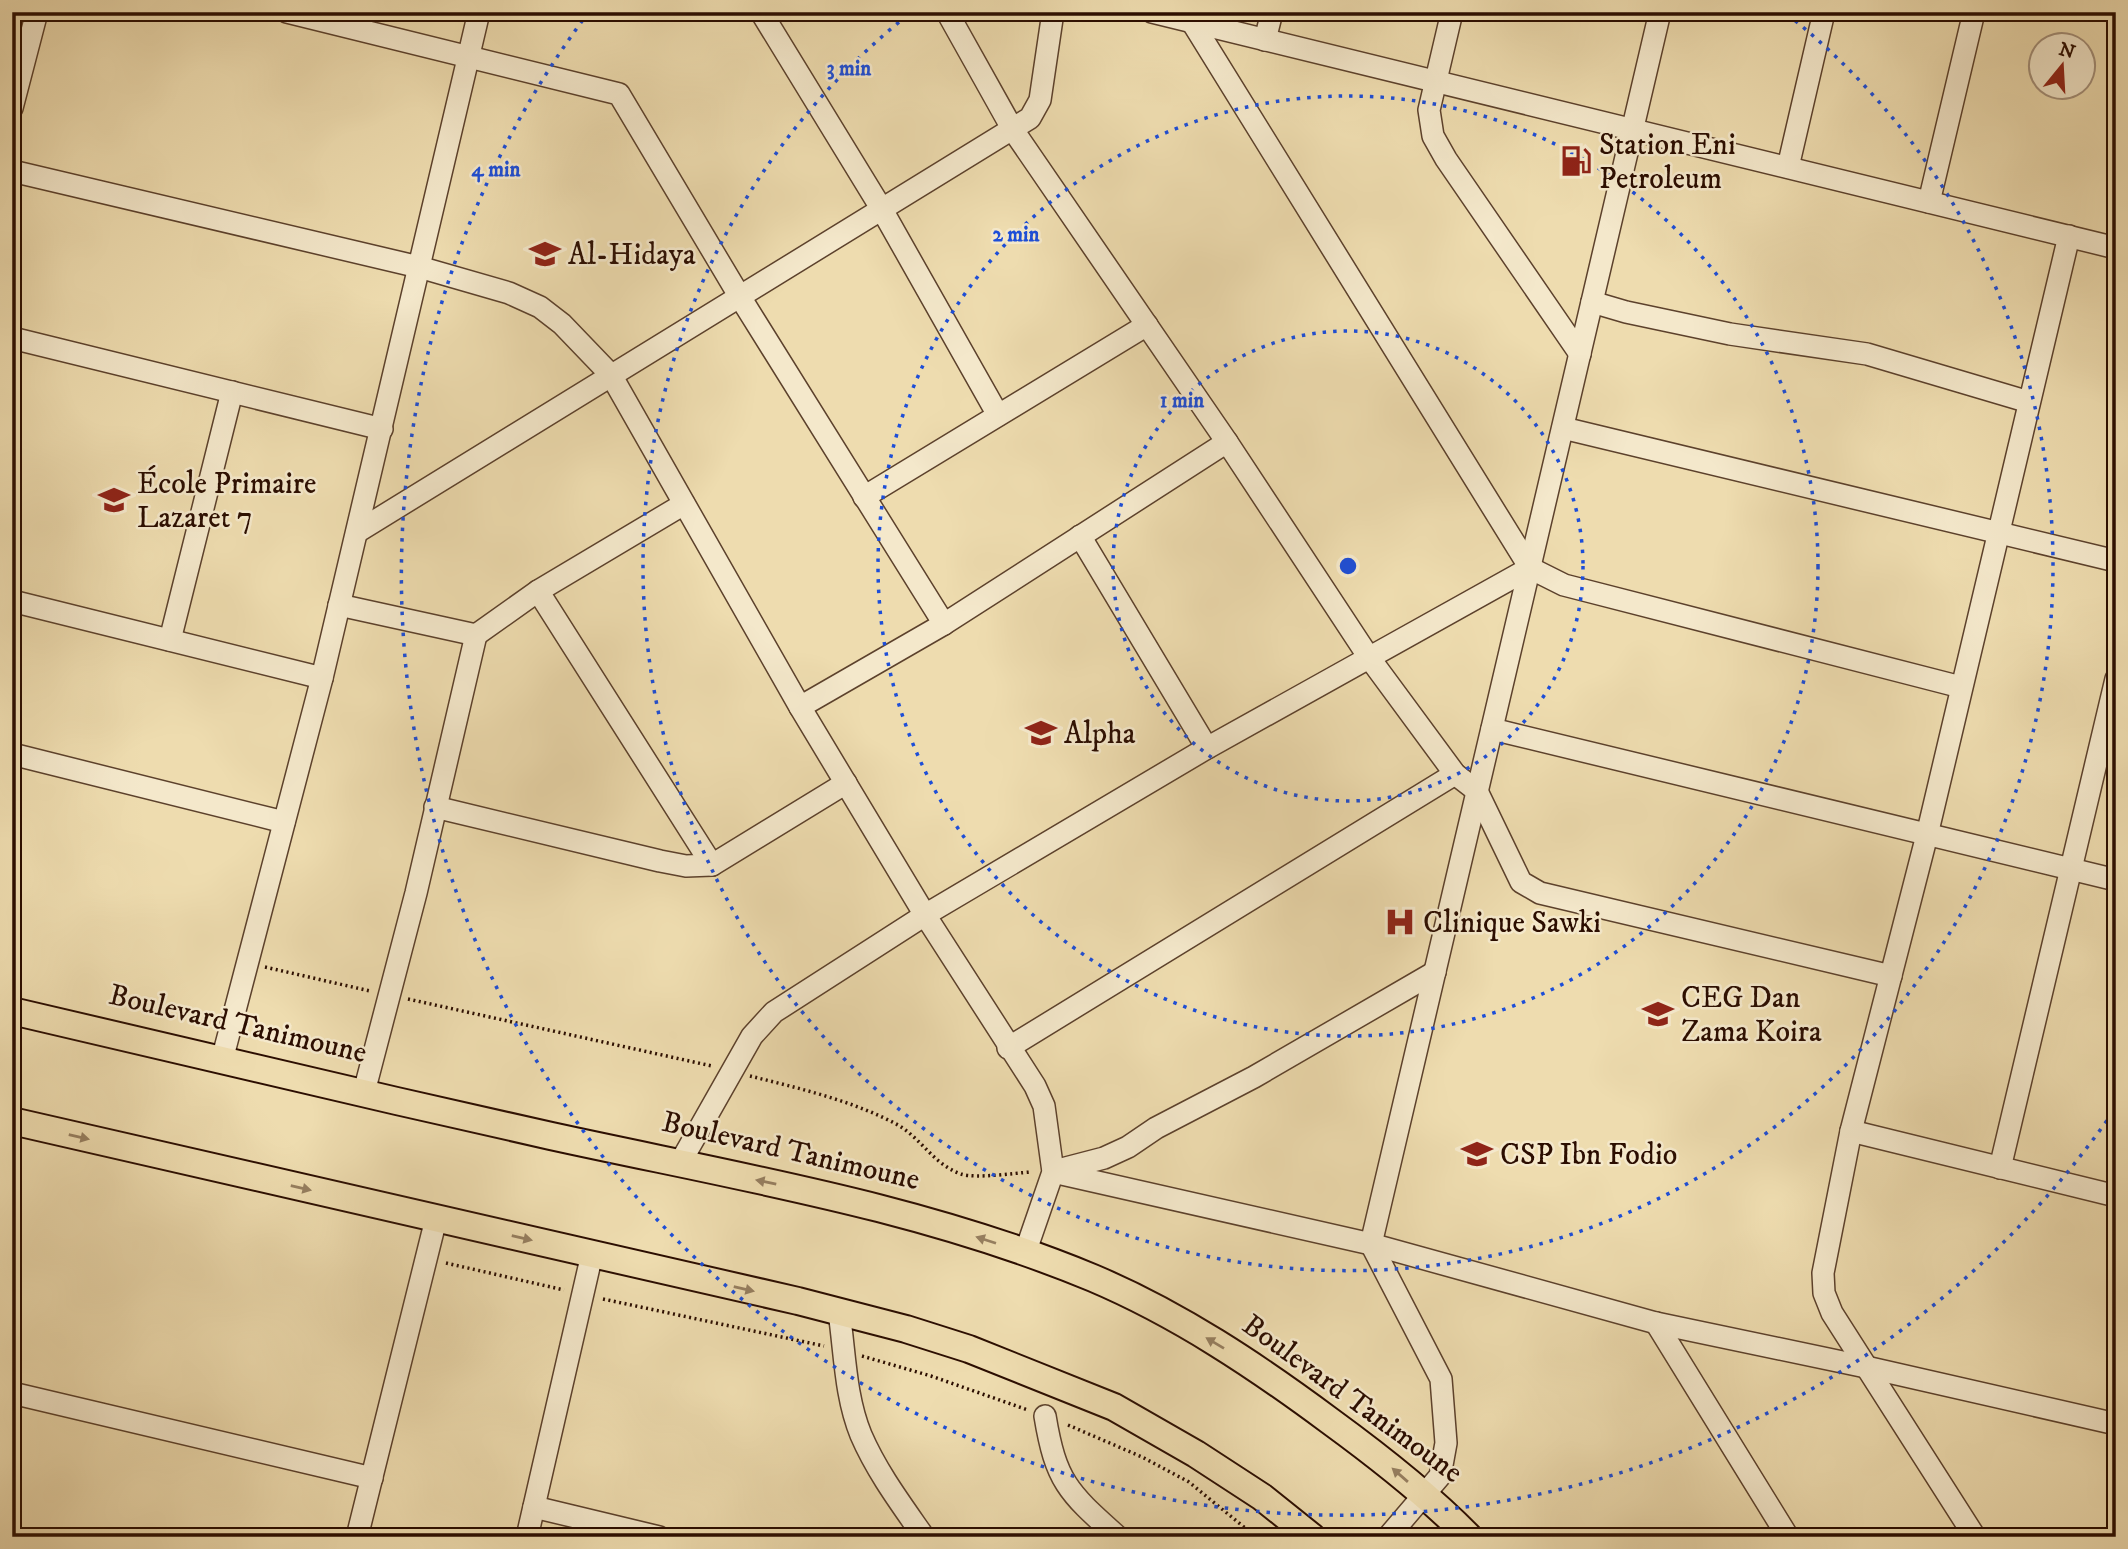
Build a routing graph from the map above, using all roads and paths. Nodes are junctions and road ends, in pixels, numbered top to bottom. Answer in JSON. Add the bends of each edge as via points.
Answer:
{"nodes":[{"id":1,"x":37,"y":12,"type":"edge"},
{"id":2,"x":287,"y":12,"type":"edge"},
{"id":3,"x":479,"y":12,"type":"edge"},
{"id":4,"x":761,"y":12,"type":"edge"},
{"id":5,"x":947,"y":12,"type":"edge"},
{"id":6,"x":1053,"y":12,"type":"edge"},
{"id":7,"x":1152,"y":12,"type":"edge"},
{"id":8,"x":1272,"y":12,"type":"edge"},
{"id":9,"x":1452,"y":12,"type":"edge"},
{"id":10,"x":1660,"y":12,"type":"edge"},
{"id":11,"x":1824,"y":12,"type":"edge"},
{"id":12,"x":1974,"y":12,"type":"edge"},
{"id":13,"x":1192,"y":22,"type":"junction"},
{"id":14,"x":1265,"y":40,"type":"junction"},
{"id":15,"x":470,"y":56,"type":"junction"},
{"id":16,"x":1435,"y":81,"type":"junction"},
{"id":17,"x":12,"y":108,"type":"edge"},
{"id":18,"x":1013,"y":130,"type":"junction"},
{"id":19,"x":1633,"y":130,"type":"junction"},
{"id":20,"x":1788,"y":167,"type":"junction"},
{"id":21,"x":12,"y":171,"type":"edge"},
{"id":22,"x":1929,"y":202,"type":"junction"},
{"id":23,"x":881,"y":208,"type":"junction"},
{"id":24,"x":2068,"y":236,"type":"junction"},
{"id":25,"x":2116,"y":248,"type":"edge"},
{"id":26,"x":419,"y":267,"type":"junction"},
{"id":27,"x":740,"y":297,"type":"junction"},
{"id":28,"x":1592,"y":302,"type":"junction"},
{"id":29,"x":1147,"y":325,"type":"junction"},
{"id":30,"x":12,"y":338,"type":"edge"},
{"id":31,"x":1580,"y":354,"type":"junction"},
{"id":32,"x":611,"y":375,"type":"junction"},
{"id":33,"x":232,"y":392,"type":"junction"},
{"id":34,"x":2029,"y":401,"type":"junction"},
{"id":35,"x":998,"y":415,"type":"junction"},
{"id":36,"x":1563,"y":428,"type":"junction"},
{"id":37,"x":382,"y":429,"type":"junction"},
{"id":38,"x":1227,"y":442,"type":"junction"},
{"id":39,"x":864,"y":497,"type":"junction"},
{"id":40,"x":684,"y":504,"type":"junction"},
{"id":41,"x":357,"y":531,"type":"junction"},
{"id":42,"x":1997,"y":533,"type":"junction"},
{"id":43,"x":1080,"y":536,"type":"junction"},
{"id":44,"x":2116,"y":561,"type":"edge"},
{"id":45,"x":1530,"y":568,"type":"junction"},
{"id":46,"x":538,"y":591,"type":"junction"},
{"id":47,"x":12,"y":601,"type":"edge"},
{"id":48,"x":339,"y":605,"type":"junction"},
{"id":49,"x":944,"y":624,"type":"junction"},
{"id":50,"x":476,"y":635,"type":"junction"},
{"id":51,"x":170,"y":640,"type":"junction"},
{"id":52,"x":1368,"y":656,"type":"junction"},
{"id":53,"x":322,"y":678,"type":"junction"},
{"id":54,"x":2116,"y":679,"type":"edge"},
{"id":55,"x":1961,"y":687,"type":"junction"},
{"id":56,"x":800,"y":707,"type":"junction"},
{"id":57,"x":1492,"y":729,"type":"junction"},
{"id":58,"x":1207,"y":748,"type":"junction"},
{"id":59,"x":12,"y":754,"type":"edge"},
{"id":60,"x":1455,"y":774,"type":"junction"},
{"id":61,"x":846,"y":783,"type":"junction"},
{"id":62,"x":1477,"y":792,"type":"junction"},
{"id":63,"x":435,"y":807,"type":"junction"},
{"id":64,"x":284,"y":822,"type":"junction"},
{"id":65,"x":1927,"y":835,"type":"junction"},
{"id":66,"x":712,"y":865,"type":"junction"},
{"id":67,"x":2071,"y":869,"type":"junction"},
{"id":68,"x":2116,"y":880,"type":"edge"},
{"id":69,"x":925,"y":915,"type":"junction"},
{"id":70,"x":246,"y":963,"type":"junction"},
{"id":71,"x":1435,"y":972,"type":"junction"},
{"id":72,"x":1891,"y":976,"type":"junction"},
{"id":73,"x":390,"y":995,"type":"junction"},
{"id":74,"x":12,"y":1011,"type":"edge"},
{"id":75,"x":1008,"y":1048,"type":"junction"},
{"id":76,"x":222,"y":1060,"type":"junction"},
{"id":77,"x":731,"y":1070,"type":"junction"},
{"id":78,"x":364,"y":1093,"type":"junction"},
{"id":79,"x":12,"y":1121,"type":"edge"},
{"id":80,"x":1851,"y":1131,"type":"junction"},
{"id":81,"x":680,"y":1163,"type":"junction"},
{"id":82,"x":2000,"y":1168,"type":"junction"},
{"id":83,"x":1053,"y":1172,"type":"junction"},
{"id":84,"x":2116,"y":1196,"type":"edge"},
{"id":85,"x":436,"y":1219,"type":"junction"},
{"id":86,"x":1029,"y":1241,"type":"junction"},
{"id":87,"x":1371,"y":1244,"type":"junction"},
{"id":88,"x":592,"y":1254,"type":"junction"},
{"id":89,"x":839,"y":1312,"type":"junction"},
{"id":90,"x":1656,"y":1323,"type":"junction"},
{"id":91,"x":1866,"y":1367,"type":"junction"},
{"id":92,"x":14,"y":1400,"type":"edge"},
{"id":93,"x":1045,"y":1416,"type":"dead end"},
{"id":94,"x":2116,"y":1424,"type":"edge"},
{"id":95,"x":372,"y":1478,"type":"junction"},
{"id":96,"x":1424,"y":1497,"type":"junction"},
{"id":97,"x":534,"y":1507,"type":"junction"},
{"id":98,"x":357,"y":1537,"type":"edge"},
{"id":99,"x":527,"y":1537,"type":"edge"},
{"id":100,"x":659,"y":1537,"type":"edge"},
{"id":101,"x":924,"y":1537,"type":"edge"},
{"id":102,"x":1118,"y":1537,"type":"edge"},
{"id":103,"x":1312,"y":1537,"type":"edge"},
{"id":104,"x":1388,"y":1537,"type":"edge"},
{"id":105,"x":1469,"y":1537,"type":"edge"},
{"id":106,"x":1788,"y":1537,"type":"edge"},
{"id":107,"x":1975,"y":1537,"type":"edge"}],
"edges":[{"from":1,"to":17,"type":"street"},
{"from":2,"to":15,"type":"street"},
{"from":3,"to":15,"type":"street"},
{"from":4,"to":23,"type":"street"},
{"from":5,"to":18,"type":"street"},
{"from":6,"to":18,"type":"street","via":[[1040,100],[1030,118]]},
{"from":7,"to":13,"type":"street"},
{"from":8,"to":14,"type":"street"},
{"from":9,"to":16,"type":"street"},
{"from":10,"to":19,"type":"street"},
{"from":11,"to":20,"type":"street"},
{"from":12,"to":22,"type":"street"},
{"from":13,"to":14,"type":"street"},
{"from":13,"to":45,"type":"street"},
{"from":14,"to":16,"type":"street"},
{"from":15,"to":26,"type":"street"},
{"from":15,"to":27,"type":"street","via":[[619,94]]},
{"from":16,"to":19,"type":"street"},
{"from":16,"to":31,"type":"street","via":[[1429,110],[1433,136]]},
{"from":18,"to":23,"type":"street"},
{"from":18,"to":29,"type":"street"},
{"from":19,"to":20,"type":"street"},
{"from":19,"to":28,"type":"street"},
{"from":20,"to":22,"type":"street"},
{"from":21,"to":26,"type":"street"},
{"from":22,"to":24,"type":"street"},
{"from":23,"to":27,"type":"street"},
{"from":23,"to":35,"type":"street"},
{"from":24,"to":25,"type":"street"},
{"from":24,"to":34,"type":"street"},
{"from":26,"to":32,"type":"street","via":[[509,293],[540,307]]},
{"from":26,"to":37,"type":"street"},
{"from":27,"to":32,"type":"street"},
{"from":27,"to":39,"type":"street"},
{"from":28,"to":31,"type":"street"},
{"from":28,"to":34,"type":"street","via":[[1730,334],[1867,354]]},
{"from":29,"to":35,"type":"street"},
{"from":29,"to":38,"type":"street"},
{"from":30,"to":33,"type":"street"},
{"from":31,"to":36,"type":"street"},
{"from":32,"to":40,"type":"street"},
{"from":32,"to":41,"type":"street"},
{"from":33,"to":37,"type":"street"},
{"from":33,"to":51,"type":"street"},
{"from":34,"to":42,"type":"street"},
{"from":35,"to":39,"type":"street"},
{"from":36,"to":42,"type":"street"},
{"from":36,"to":45,"type":"street"},
{"from":37,"to":41,"type":"street"},
{"from":38,"to":43,"type":"street"},
{"from":38,"to":52,"type":"street"},
{"from":39,"to":49,"type":"street"},
{"from":40,"to":46,"type":"street"},
{"from":40,"to":56,"type":"street"},
{"from":41,"to":48,"type":"street"},
{"from":42,"to":44,"type":"street"},
{"from":42,"to":55,"type":"street"},
{"from":43,"to":49,"type":"street"},
{"from":43,"to":58,"type":"street"},
{"from":45,"to":52,"type":"street"},
{"from":45,"to":55,"type":"street","via":[[1564,585]]},
{"from":45,"to":57,"type":"street"},
{"from":46,"to":50,"type":"street"},
{"from":46,"to":66,"type":"street"},
{"from":47,"to":51,"type":"street"},
{"from":48,"to":50,"type":"street"},
{"from":48,"to":53,"type":"street"},
{"from":49,"to":56,"type":"street"},
{"from":50,"to":63,"type":"street"},
{"from":51,"to":53,"type":"street"},
{"from":52,"to":58,"type":"street"},
{"from":52,"to":60,"type":"street"},
{"from":53,"to":64,"type":"street"},
{"from":54,"to":67,"type":"street"},
{"from":55,"to":65,"type":"street"},
{"from":56,"to":61,"type":"street"},
{"from":57,"to":62,"type":"street"},
{"from":57,"to":65,"type":"street"},
{"from":58,"to":69,"type":"street"},
{"from":59,"to":64,"type":"street"},
{"from":60,"to":62,"type":"street"},
{"from":60,"to":75,"type":"street"},
{"from":61,"to":66,"type":"street"},
{"from":61,"to":69,"type":"street"},
{"from":62,"to":71,"type":"street"},
{"from":62,"to":72,"type":"street","via":[[1521,882],[1540,893]]},
{"from":63,"to":66,"type":"street","via":[[660,862]]},
{"from":63,"to":73,"type":"street"},
{"from":64,"to":70,"type":"street"},
{"from":65,"to":67,"type":"street"},
{"from":65,"to":72,"type":"street"},
{"from":67,"to":68,"type":"street"},
{"from":67,"to":82,"type":"street"},
{"from":69,"to":75,"type":"street"},
{"from":69,"to":77,"type":"street","via":[[774,1012]]},
{"from":70,"to":73,"type":"path"},
{"from":70,"to":76,"type":"street"},
{"from":71,"to":83,"type":"street","via":[[1128,1147]]},
{"from":71,"to":87,"type":"street"},
{"from":72,"to":80,"type":"street"},
{"from":73,"to":77,"type":"path"},
{"from":73,"to":78,"type":"street"},
{"from":74,"to":76,"type":"main road","name":"Boulevard Tanimoune"},
{"from":75,"to":83,"type":"street","via":[[1044,1106]]},
{"from":76,"to":78,"type":"main road","name":"Boulevard Tanimoune"},
{"from":77,"to":81,"type":"street"},
{"from":77,"to":83,"type":"path","via":[[876,1115],[901,1127],[938,1163],[964,1175]]},
{"from":78,"to":81,"type":"main road","name":"Boulevard Tanimoune"},
{"from":79,"to":85,"type":"main road","one_way":true},
{"from":80,"to":82,"type":"street"},
{"from":80,"to":91,"type":"street","via":[[1823,1273],[1824,1293]]},
{"from":86,"to":81,"type":"main road","name":"Boulevard Tanimoune","one_way":true},
{"from":82,"to":84,"type":"street"},
{"from":83,"to":86,"type":"street"},
{"from":83,"to":87,"type":"street"},
{"from":85,"to":88,"type":"main road","one_way":true},
{"from":85,"to":95,"type":"street"},
{"from":96,"to":86,"type":"main road","name":"Boulevard Tanimoune","one_way":true,"via":[[1379,1457],[1267,1374],[1140,1299],[1094,1279]]},
{"from":87,"to":90,"type":"street"},
{"from":87,"to":96,"type":"street","via":[[1441,1378],[1445,1458],[1440,1476]]},
{"from":88,"to":89,"type":"main road","one_way":true},
{"from":88,"to":97,"type":"street"},
{"from":89,"to":101,"type":"street","via":[[849,1391],[860,1433],[878,1470]]},
{"from":89,"to":103,"type":"main road","via":[[969,1349],[1114,1407],[1262,1497]]},
{"from":90,"to":91,"type":"street"},
{"from":90,"to":106,"type":"street"},
{"from":91,"to":94,"type":"street"},
{"from":91,"to":107,"type":"street"},
{"from":92,"to":95,"type":"street"},
{"from":93,"to":102,"type":"street","via":[[1061,1478],[1079,1502]]},
{"from":95,"to":98,"type":"street"},
{"from":96,"to":104,"type":"street"},
{"from":96,"to":105,"type":"main road","name":"Boulevard Tanimoune"},
{"from":97,"to":99,"type":"street"},
{"from":97,"to":100,"type":"street"}]}
